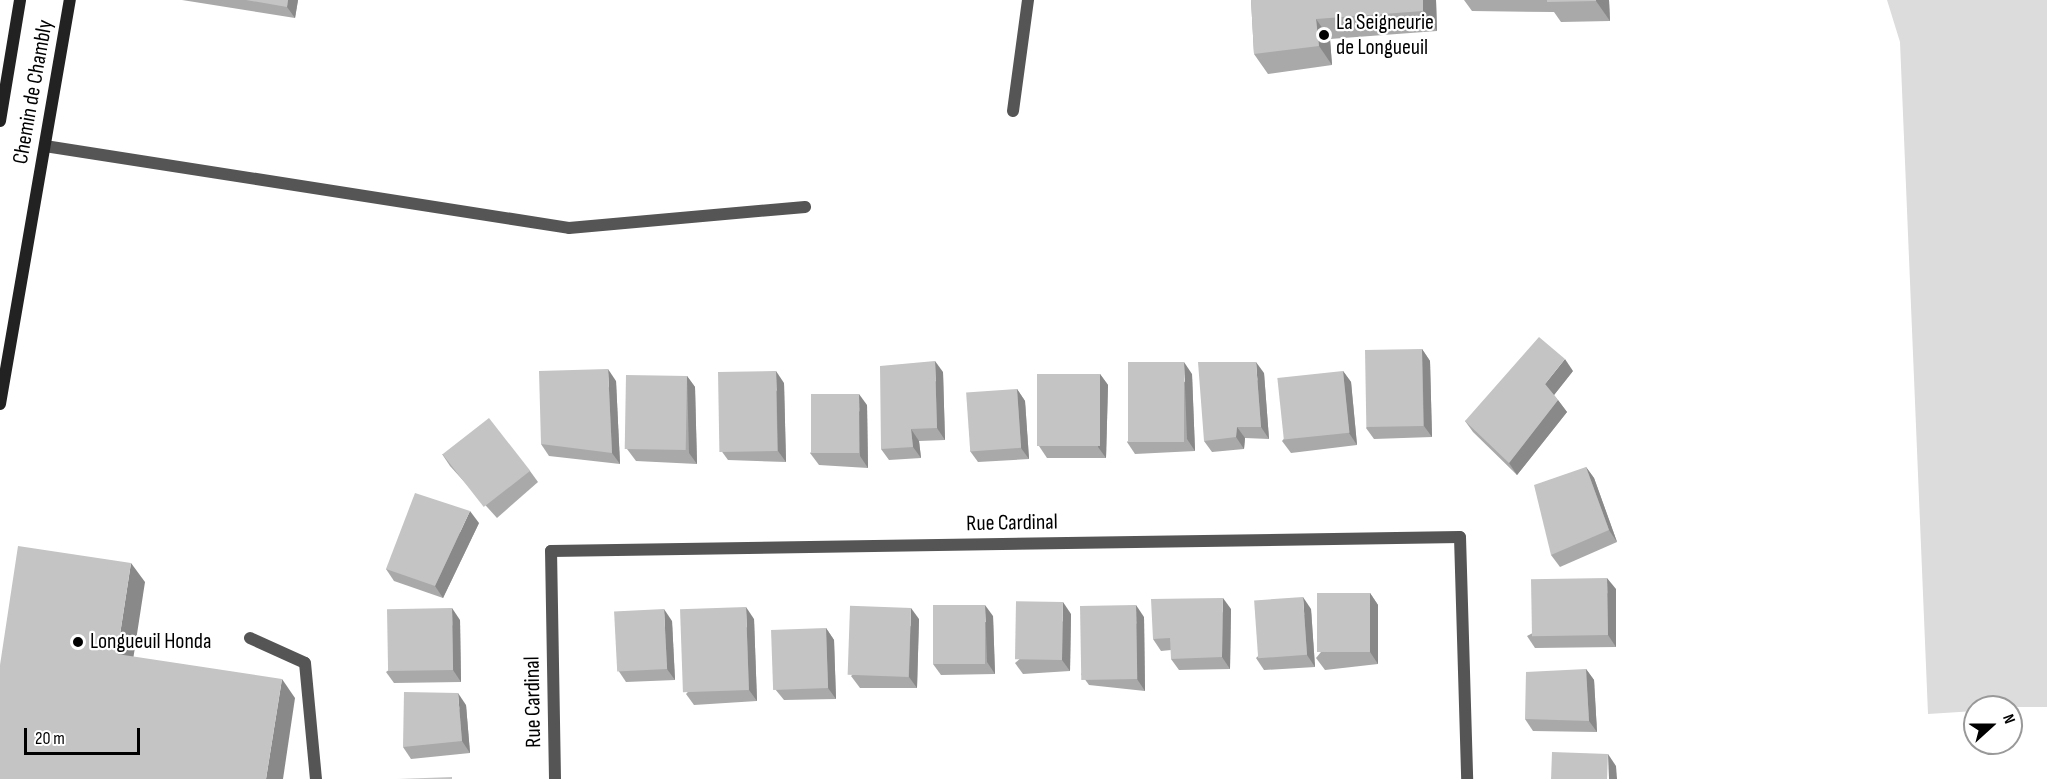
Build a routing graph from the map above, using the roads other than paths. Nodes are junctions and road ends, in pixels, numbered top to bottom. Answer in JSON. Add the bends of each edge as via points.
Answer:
{"nodes":[{"id":1,"x":20,"y":0,"type":"edge"},
{"id":2,"x":70,"y":0,"type":"edge"},
{"id":3,"x":1028,"y":0,"type":"edge"},
{"id":4,"x":1013,"y":111,"type":"dead end"},
{"id":5,"x":0,"y":121,"type":"edge"},
{"id":6,"x":45,"y":146,"type":"junction"},
{"id":7,"x":805,"y":207,"type":"dead end"},
{"id":8,"x":0,"y":404,"type":"edge"},
{"id":9,"x":250,"y":638,"type":"dead end"},
{"id":10,"x":316,"y":779,"type":"edge"},
{"id":11,"x":555,"y":779,"type":"edge"},
{"id":12,"x":1467,"y":779,"type":"edge"}],
"edges":[{"from":1,"to":5,"type":"main road","name":"Chemin de Chambly"},
{"from":2,"to":6,"type":"main road","name":"Chemin de Chambly"},
{"from":3,"to":4,"type":"street"},
{"from":6,"to":7,"type":"street","via":[[569,228]]},
{"from":6,"to":8,"type":"main road","name":"Chemin de Chambly"},
{"from":9,"to":10,"type":"street","via":[[305,663]]},
{"from":11,"to":12,"type":"street","name":"Rue Cardinal","via":[[551,551],[1460,537]]}]}
